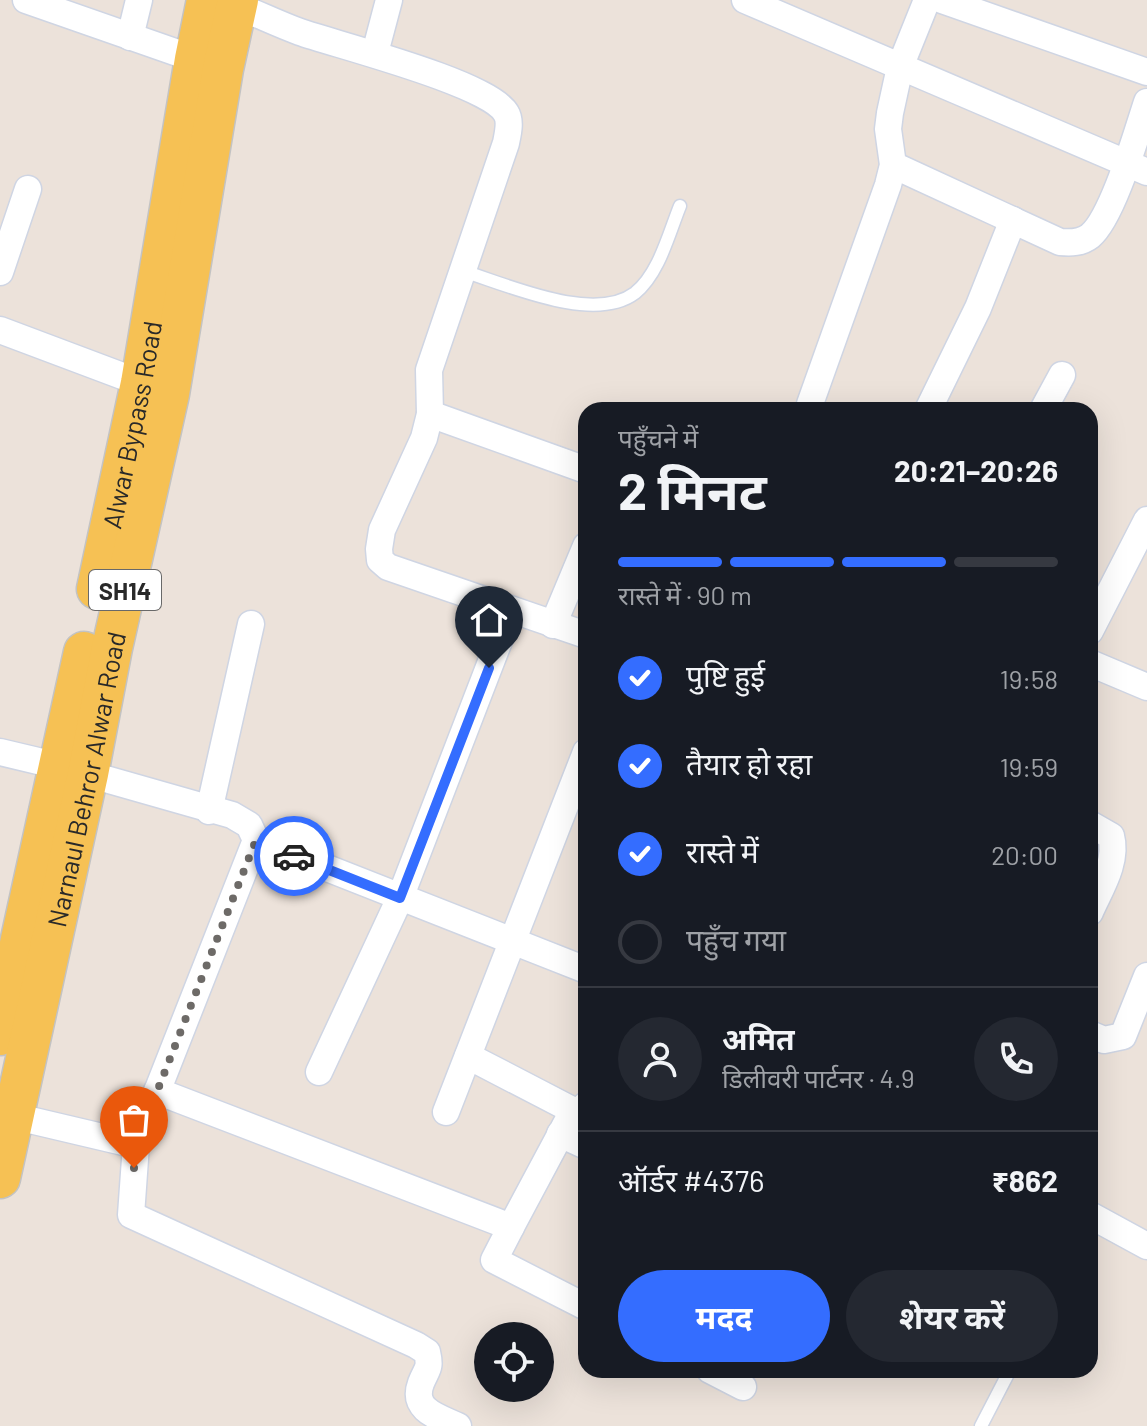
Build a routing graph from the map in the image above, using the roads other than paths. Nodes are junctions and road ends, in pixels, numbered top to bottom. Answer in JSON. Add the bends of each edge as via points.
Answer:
{"nodes":[{"id":1,"x":139,"y":0,"type":"edge"},
{"id":2,"x":389,"y":0,"type":"edge"},
{"id":3,"x":745,"y":0,"type":"edge"},
{"id":4,"x":927,"y":0,"type":"edge"},
{"id":5,"x":942,"y":0,"type":"edge"},
{"id":6,"x":36,"y":2,"type":"edge"},
{"id":7,"x":227,"y":2,"type":"edge"},
{"id":8,"x":130,"y":37,"type":"junction"},
{"id":9,"x":375,"y":53,"type":"junction"},
{"id":10,"x":195,"y":59,"type":"junction"},
{"id":11,"x":900,"y":67,"type":"junction"},
{"id":12,"x":1147,"y":72,"type":"edge"},
{"id":13,"x":1147,"y":102,"type":"edge"},
{"id":14,"x":893,"y":165,"type":"junction"},
{"id":15,"x":1136,"y":168,"type":"edge"},
{"id":16,"x":28,"y":189,"type":"dead end"},
{"id":17,"x":680,"y":206,"type":"dead end"},
{"id":18,"x":1013,"y":220,"type":"junction"},
{"id":19,"x":463,"y":271,"type":"junction"},
{"id":20,"x":0,"y":272,"type":"edge"},
{"id":21,"x":0,"y":330,"type":"edge"},
{"id":22,"x":1062,"y":375,"type":"dead end"},
{"id":23,"x":141,"y":383,"type":"junction"},
{"id":24,"x":811,"y":402,"type":"edge"},
{"id":25,"x":932,"y":402,"type":"edge"},
{"id":26,"x":1047,"y":402,"type":"edge"},
{"id":27,"x":430,"y":414,"type":"junction"},
{"id":28,"x":578,"y":467,"type":"edge"},
{"id":29,"x":1147,"y":520,"type":"edge"},
{"id":30,"x":578,"y":565,"type":"edge"},
{"id":31,"x":511,"y":610,"type":"junction"},
{"id":32,"x":1098,"y":615,"type":"edge"},
{"id":33,"x":251,"y":624,"type":"dead end"},
{"id":34,"x":553,"y":625,"type":"junction"},
{"id":35,"x":578,"y":633,"type":"edge"},
{"id":36,"x":1098,"y":666,"type":"edge"},
{"id":37,"x":1147,"y":687,"type":"edge"},
{"id":38,"x":0,"y":752,"type":"edge"},
{"id":39,"x":74,"y":770,"type":"junction"},
{"id":40,"x":578,"y":772,"type":"edge"},
{"id":41,"x":209,"y":811,"type":"junction"},
{"id":42,"x":1098,"y":829,"type":"edge"},
{"id":43,"x":256,"y":840,"type":"junction"},
{"id":44,"x":1098,"y":893,"type":"edge"},
{"id":45,"x":400,"y":898,"type":"junction"},
{"id":46,"x":511,"y":940,"type":"junction"},
{"id":47,"x":578,"y":967,"type":"edge"},
{"id":48,"x":1147,"y":976,"type":"edge"},
{"id":49,"x":0,"y":1035,"type":"edge"},
{"id":50,"x":1098,"y":1037,"type":"edge"},
{"id":51,"x":468,"y":1056,"type":"junction"},
{"id":52,"x":319,"y":1072,"type":"dead end"},
{"id":53,"x":157,"y":1091,"type":"junction"},
{"id":54,"x":578,"y":1107,"type":"edge"},
{"id":55,"x":446,"y":1112,"type":"dead end"},
{"id":56,"x":578,"y":1114,"type":"edge"},
{"id":57,"x":13,"y":1116,"type":"junction"},
{"id":58,"x":560,"y":1134,"type":"junction"},
{"id":59,"x":578,"y":1142,"type":"edge"},
{"id":60,"x":136,"y":1145,"type":"junction"},
{"id":61,"x":0,"y":1178,"type":"edge"},
{"id":62,"x":1098,"y":1219,"type":"edge"},
{"id":63,"x":511,"y":1227,"type":"junction"},
{"id":64,"x":1147,"y":1246,"type":"edge"},
{"id":65,"x":578,"y":1303,"type":"edge"},
{"id":66,"x":726,"y":1378,"type":"edge"},
{"id":67,"x":1006,"y":1378,"type":"edge"},
{"id":68,"x":743,"y":1387,"type":"dead end"},
{"id":69,"x":458,"y":1426,"type":"edge"},
{"id":70,"x":981,"y":1426,"type":"edge"}],
"edges":[{"from":1,"to":8,"type":"street"},
{"from":2,"to":9,"type":"street"},
{"from":3,"to":11,"type":"street"},
{"from":4,"to":11,"type":"street"},
{"from":5,"to":12,"type":"street"},
{"from":6,"to":8,"type":"street"},
{"from":7,"to":9,"type":"street","via":[[301,32]]},
{"from":7,"to":10,"type":"main road","name":"Alwar Bypass Road","number":"SH14"},
{"from":7,"to":39,"type":"main road","name":"Narnaul Behror Alwar Road","number":"SH14","via":[[223,69],[169,394],[112,648]]},
{"from":8,"to":10,"type":"street"},
{"from":9,"to":19,"type":"street","via":[[470,89],[507,113],[506,143]]},
{"from":10,"to":23,"type":"main road","name":"Alwar Bypass Road","number":"SH14"},
{"from":11,"to":14,"type":"street","via":[[888,129]]},
{"from":11,"to":15,"type":"street"},
{"from":13,"to":15,"type":"street"},
{"from":14,"to":18,"type":"street"},
{"from":14,"to":24,"type":"street"},
{"from":15,"to":18,"type":"street","via":[[1089,238],[1060,242]]},
{"from":16,"to":20,"type":"street"},
{"from":17,"to":19,"type":"lane","via":[[646,281],[617,303],[570,304]]},
{"from":18,"to":25,"type":"street"},
{"from":19,"to":27,"type":"street","via":[[429,370]]},
{"from":21,"to":23,"type":"street"},
{"from":22,"to":26,"type":"street"},
{"from":23,"to":39,"type":"main road","name":"Alwar Bypass Road","number":"SH14"},
{"from":27,"to":28,"type":"street"},
{"from":27,"to":31,"type":"street","via":[[382,530],[380,560]]},
{"from":29,"to":32,"type":"street"},
{"from":30,"to":34,"type":"street"},
{"from":31,"to":34,"type":"street"},
{"from":31,"to":45,"type":"street"},
{"from":33,"to":41,"type":"street"},
{"from":34,"to":35,"type":"street"},
{"from":36,"to":37,"type":"street"},
{"from":38,"to":39,"type":"street"},
{"from":39,"to":41,"type":"street"},
{"from":39,"to":49,"type":"main road","name":"Alwar Bypass Road","number":"SH14"},
{"from":39,"to":57,"type":"main road","name":"Narnaul Behror Alwar Road","number":"SH14"},
{"from":40,"to":46,"type":"street"},
{"from":41,"to":43,"type":"street","via":[[249,825]]},
{"from":42,"to":44,"type":"street","via":[[1111,836],[1114,849]]},
{"from":43,"to":45,"type":"street"},
{"from":43,"to":53,"type":"street"},
{"from":45,"to":46,"type":"street"},
{"from":45,"to":52,"type":"street"},
{"from":46,"to":47,"type":"street"},
{"from":46,"to":51,"type":"street"},
{"from":48,"to":50,"type":"street","via":[[1123,1036]]},
{"from":51,"to":54,"type":"street"},
{"from":51,"to":55,"type":"street"},
{"from":53,"to":60,"type":"street"},
{"from":53,"to":63,"type":"street"},
{"from":56,"to":58,"type":"street"},
{"from":57,"to":60,"type":"street"},
{"from":57,"to":61,"type":"main road","name":"Narnaul Behror Alwar Road","number":"SH14"},
{"from":58,"to":59,"type":"street"},
{"from":58,"to":63,"type":"street"},
{"from":60,"to":69,"type":"street","via":[[131,1215],[427,1352],[430,1366],[419,1399],[426,1411]]},
{"from":62,"to":64,"type":"street"},
{"from":63,"to":65,"type":"street","via":[[494,1260]]},
{"from":66,"to":68,"type":"street"},
{"from":67,"to":70,"type":"lane"}]}
